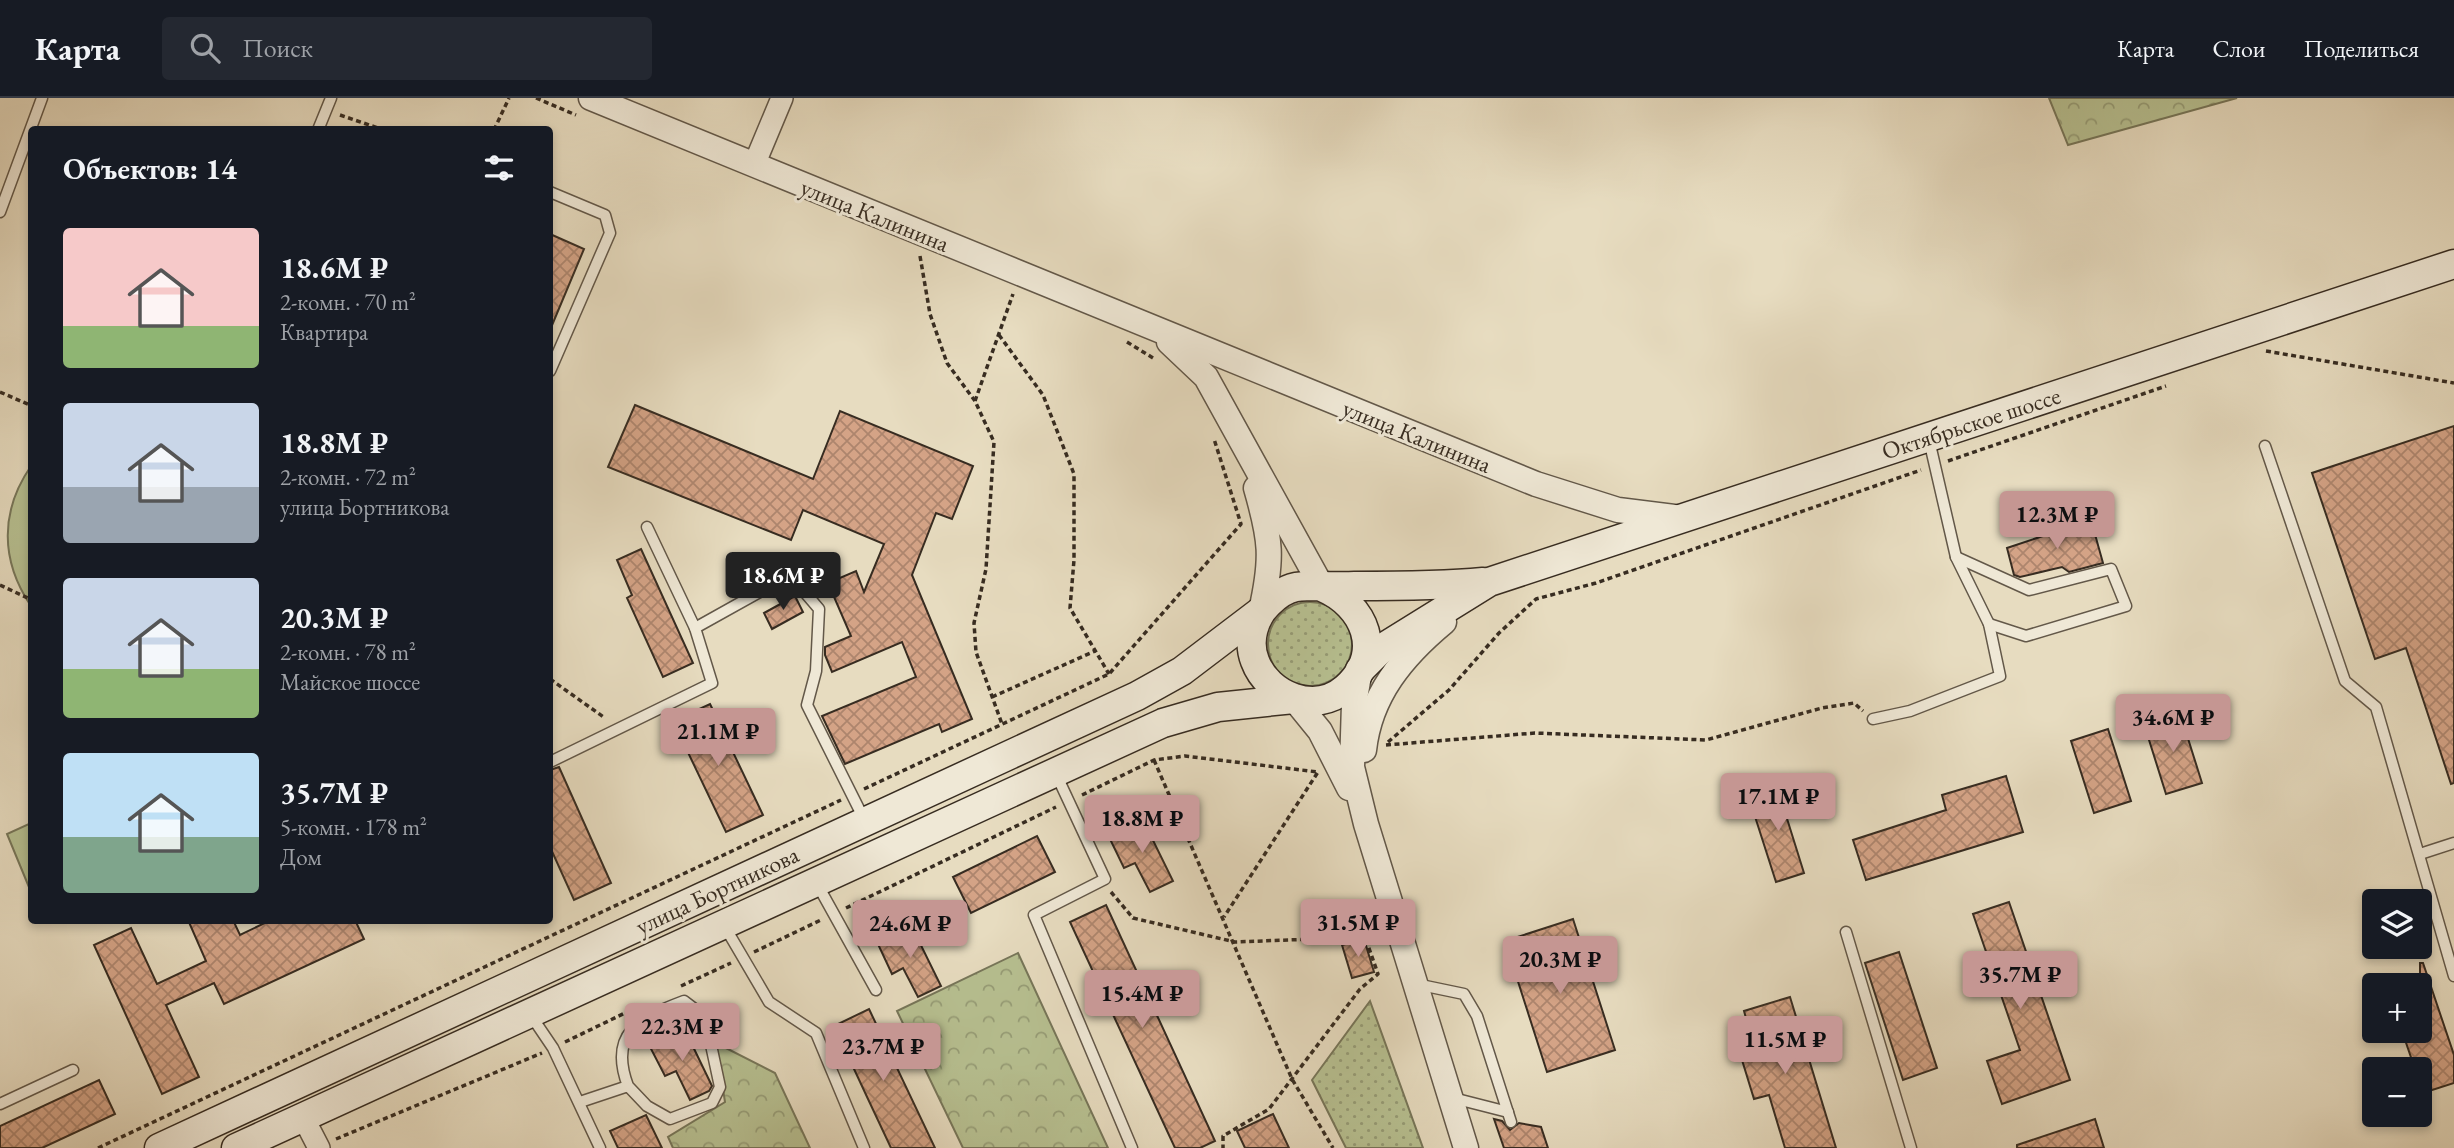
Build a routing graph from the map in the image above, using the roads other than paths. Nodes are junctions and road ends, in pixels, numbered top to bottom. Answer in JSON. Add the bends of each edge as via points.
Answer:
{"nodes":[{"id":1,"x":42,"y":98,"type":"edge"},
{"id":2,"x":331,"y":98,"type":"edge"},
{"id":3,"x":782,"y":98,"type":"edge"},
{"id":4,"x":589,"y":108,"type":"edge"},
{"id":5,"x":32,"y":126,"type":"edge"},
{"id":6,"x":320,"y":126,"type":"edge"},
{"id":7,"x":28,"y":136,"type":"edge"},
{"id":8,"x":754,"y":166,"type":"junction"},
{"id":9,"x":553,"y":193,"type":"edge"},
{"id":10,"x":0,"y":212,"type":"edge"},
{"id":11,"x":2454,"y":264,"type":"edge"},
{"id":12,"x":1158,"y":332,"type":"junction"},
{"id":13,"x":553,"y":364,"type":"edge"},
{"id":14,"x":1929,"y":437,"type":"junction"},
{"id":15,"x":1242,"y":444,"type":"junction"},
{"id":16,"x":2264,"y":446,"type":"dead end"},
{"id":17,"x":1683,"y":518,"type":"junction"},
{"id":18,"x":647,"y":527,"type":"dead end"},
{"id":19,"x":1956,"y":556,"type":"junction"},
{"id":20,"x":1489,"y":582,"type":"junction"},
{"id":21,"x":1322,"y":587,"type":"junction"},
{"id":22,"x":1261,"y":611,"type":"junction"},
{"id":23,"x":1989,"y":624,"type":"junction"},
{"id":24,"x":695,"y":628,"type":"junction"},
{"id":25,"x":1360,"y":670,"type":"junction"},
{"id":26,"x":1294,"y":699,"type":"junction"},
{"id":27,"x":1873,"y":719,"type":"road end"},
{"id":28,"x":553,"y":760,"type":"edge"},
{"id":29,"x":1056,"y":772,"type":"junction"},
{"id":30,"x":865,"y":821,"type":"junction"},
{"id":31,"x":1366,"y":824,"type":"junction"},
{"id":32,"x":2454,"y":843,"type":"edge"},
{"id":33,"x":2420,"y":855,"type":"junction"},
{"id":34,"x":816,"y":882,"type":"junction"},
{"id":35,"x":723,"y":924,"type":"junction"},
{"id":36,"x":1846,"y":932,"type":"dead end"},
{"id":37,"x":2454,"y":976,"type":"edge"},
{"id":38,"x":1416,"y":984,"type":"junction"},
{"id":39,"x":876,"y":990,"type":"dead end"},
{"id":40,"x":530,"y":1013,"type":"junction"},
{"id":41,"x":73,"y":1070,"type":"dead end"},
{"id":42,"x":628,"y":1086,"type":"junction"},
{"id":43,"x":289,"y":1088,"type":"junction"},
{"id":44,"x":1451,"y":1098,"type":"junction"},
{"id":45,"x":580,"y":1102,"type":"junction"},
{"id":46,"x":0,"y":1104,"type":"edge"},
{"id":47,"x":303,"y":1117,"type":"junction"},
{"id":48,"x":159,"y":1148,"type":"edge"},
{"id":49,"x":236,"y":1148,"type":"edge"},
{"id":50,"x":319,"y":1148,"type":"edge"},
{"id":51,"x":600,"y":1148,"type":"edge"},
{"id":52,"x":864,"y":1148,"type":"edge"},
{"id":53,"x":1132,"y":1148,"type":"edge"},
{"id":54,"x":1466,"y":1148,"type":"edge"},
{"id":55,"x":1911,"y":1148,"type":"edge"}],
"edges":[{"from":1,"to":5,"type":"lane"},
{"from":2,"to":6,"type":"lane"},
{"from":3,"to":8,"type":"street"},
{"from":4,"to":8,"type":"street","name":"улица Калинина"},
{"from":7,"to":10,"type":"lane"},
{"from":8,"to":12,"type":"street","name":"улица Калинина"},
{"from":9,"to":13,"type":"lane","via":[[606,215],[610,233]]},
{"from":11,"to":14,"type":"main road","name":"Октябрьское шоссе"},
{"from":12,"to":15,"type":"street","name":"улица Калинина","via":[[1206,377]]},
{"from":12,"to":17,"type":"street","name":"улица Калинина","via":[[1536,484],[1618,510]]},
{"from":14,"to":17,"type":"main road","name":"Октябрьское шоссе"},
{"from":14,"to":19,"type":"lane"},
{"from":15,"to":21,"type":"street","name":"улица Калинина"},
{"from":15,"to":22,"type":"street","name":"улица Калинина","via":[[1270,538],[1270,568]]},
{"from":16,"to":33,"type":"lane","via":[[2345,681],[2376,707]]},
{"from":17,"to":20,"type":"main road","name":"Октябрьское шоссе"},
{"from":18,"to":24,"type":"lane"},
{"from":19,"to":23,"type":"lane"},
{"from":19,"to":23,"type":"lane","via":[[2029,590],[2111,569],[2126,606],[2026,636]]},
{"from":20,"to":21,"type":"main road","name":"Октябрьское шоссе"},
{"from":20,"to":25,"type":"main road","name":"Октябрьское шоссе","via":[[1381,649]]},
{"from":20,"to":31,"type":"street","via":[[1421,640],[1389,678],[1374,707],[1360,792]]},
{"from":21,"to":22,"type":"main road","via":[[1294,587],[1277,595]]},
{"from":21,"to":25,"type":"main road","via":[[1353,606],[1364,625],[1367,647]]},
{"from":22,"to":26,"type":"main road","via":[[1252,632],[1252,653],[1259,672],[1273,689]]},
{"from":22,"to":30,"type":"main road","name":"улица Бортникова","via":[[1182,671],[1137,696]]},
{"from":23,"to":27,"type":"lane","via":[[2000,677],[1910,711]]},
{"from":24,"to":28,"type":"lane","via":[[712,683]]},
{"from":24,"to":30,"type":"lane","via":[[790,575],[819,610],[816,671],[807,705]]},
{"from":25,"to":26,"type":"main road","via":[[1345,689],[1323,699]]},
{"from":25,"to":31,"type":"street","via":[[1352,767]]},
{"from":26,"to":29,"type":"main road","name":"улица Бортникова","via":[[1218,707],[1163,723]]},
{"from":26,"to":31,"type":"street","via":[[1320,731]]},
{"from":29,"to":34,"type":"main road","name":"улица Бортникова"},
{"from":29,"to":53,"type":"lane","via":[[1105,879],[1034,915]]},
{"from":30,"to":43,"type":"main road","name":"улица Бортникова"},
{"from":31,"to":38,"type":"street"},
{"from":32,"to":33,"type":"lane"},
{"from":33,"to":37,"type":"lane"},
{"from":34,"to":35,"type":"main road","name":"улица Бортникова"},
{"from":34,"to":39,"type":"lane"},
{"from":35,"to":40,"type":"main road","name":"улица Бортникова"},
{"from":35,"to":52,"type":"lane","via":[[769,1002],[816,1033]]},
{"from":36,"to":55,"type":"lane"},
{"from":38,"to":44,"type":"street"},
{"from":38,"to":44,"type":"lane","via":[[1464,994],[1478,1016],[1510,1117]]},
{"from":40,"to":45,"type":"lane"},
{"from":40,"to":47,"type":"main road","name":"улица Бортникова"},
{"from":41,"to":46,"type":"lane"},
{"from":42,"to":42,"type":"lane","via":[[647,1106],[670,1118],[712,1103],[720,1087],[705,1017],[684,1001],[653,1013],[624,1037],[619,1063]]},
{"from":42,"to":45,"type":"lane"},
{"from":43,"to":47,"type":"main road"},
{"from":43,"to":48,"type":"main road","name":"улица Бортникова"},
{"from":44,"to":54,"type":"street"},
{"from":45,"to":51,"type":"lane"},
{"from":47,"to":49,"type":"main road","name":"улица Бортникова"},
{"from":47,"to":50,"type":"street"}]}
